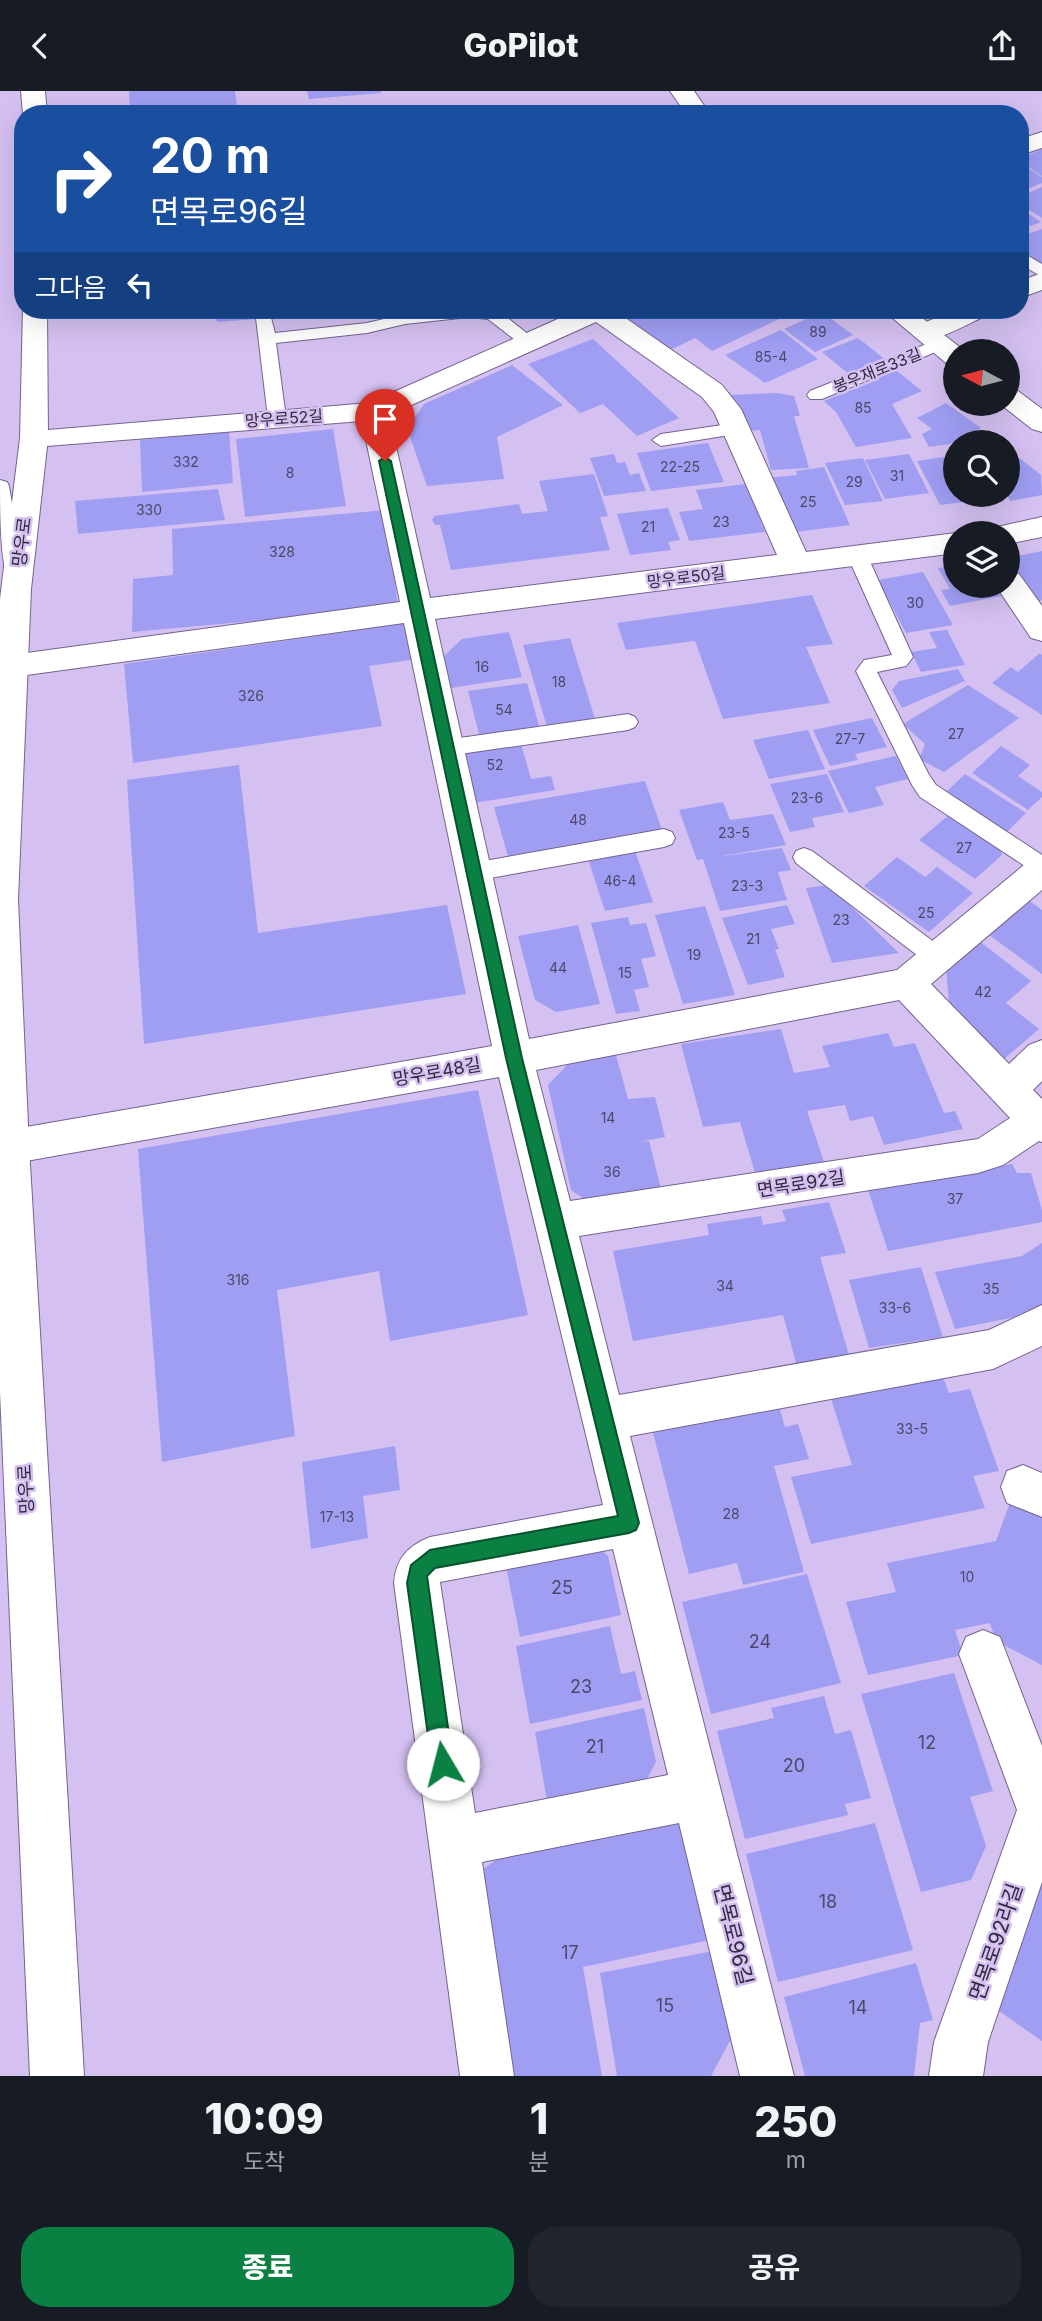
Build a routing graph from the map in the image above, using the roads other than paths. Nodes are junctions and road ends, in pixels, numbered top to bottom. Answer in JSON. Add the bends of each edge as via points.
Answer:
{"nodes":[{"id":1,"x":34,"y":319,"type":"edge"},
{"id":2,"x":264,"y":319,"type":"edge"},
{"id":3,"x":405,"y":319,"type":"edge"},
{"id":4,"x":498,"y":319,"type":"edge"},
{"id":5,"x":579,"y":319,"type":"edge"},
{"id":6,"x":612,"y":319,"type":"edge"},
{"id":7,"x":908,"y":319,"type":"edge"},
{"id":8,"x":966,"y":319,"type":"edge"},
{"id":9,"x":267,"y":339,"type":"junction"},
{"id":10,"x":529,"y":342,"type":"junction"},
{"id":11,"x":940,"y":344,"type":"edge"},
{"id":12,"x":816,"y":395,"type":"dead end"},
{"id":13,"x":1020,"y":406,"type":"edge"},
{"id":14,"x":374,"y":411,"type":"junction"},
{"id":15,"x":277,"y":418,"type":"junction"},
{"id":16,"x":1042,"y":423,"type":"edge"},
{"id":17,"x":736,"y":429,"type":"junction"},
{"id":18,"x":34,"y":438,"type":"junction"},
{"id":19,"x":661,"y":440,"type":"dead end"},
{"id":20,"x":0,"y":487,"type":"edge"},
{"id":21,"x":1042,"y":527,"type":"edge"},
{"id":22,"x":1020,"y":532,"type":"edge"},
{"id":23,"x":943,"y":545,"type":"edge"},
{"id":24,"x":857,"y":555,"type":"junction"},
{"id":25,"x":796,"y":563,"type":"junction"},
{"id":26,"x":16,"y":589,"type":"junction"},
{"id":27,"x":1020,"y":598,"type":"edge"},
{"id":28,"x":416,"y":611,"type":"junction"},
{"id":29,"x":1042,"y":630,"type":"edge"},
{"id":30,"x":12,"y":666,"type":"junction"},
{"id":31,"x":628,"y":722,"type":"dead end"},
{"id":32,"x":446,"y":748,"type":"junction"},
{"id":33,"x":664,"y":838,"type":"dead end"},
{"id":34,"x":804,"y":857,"type":"dead end"},
{"id":35,"x":1042,"y":868,"type":"edge"},
{"id":36,"x":473,"y":872,"type":"junction"},
{"id":37,"x":0,"y":901,"type":"edge"},
{"id":38,"x":939,"y":958,"type":"junction"},
{"id":39,"x":908,"y":983,"type":"junction"},
{"id":40,"x":1042,"y":1056,"type":"edge"},
{"id":41,"x":514,"y":1058,"type":"junction"},
{"id":42,"x":1009,"y":1089,"type":"junction"},
{"id":43,"x":1040,"y":1122,"type":"edge"},
{"id":44,"x":9,"y":1147,"type":"junction"},
{"id":45,"x":554,"y":1221,"type":"junction"},
{"id":46,"x":1042,"y":1325,"type":"edge"},
{"id":47,"x":604,"y":1419,"type":"junction"},
{"id":48,"x":629,"y":1523,"type":"junction"},
{"id":49,"x":983,"y":1654,"type":"dead end"},
{"id":50,"x":698,"y":1794,"type":"junction"},
{"id":51,"x":1042,"y":1809,"type":"edge"},
{"id":52,"x":454,"y":1842,"type":"junction"},
{"id":53,"x":57,"y":2076,"type":"edge"},
{"id":54,"x":487,"y":2076,"type":"edge"},
{"id":55,"x":768,"y":2076,"type":"edge"},
{"id":56,"x":956,"y":2076,"type":"edge"}],
"edges":[{"from":1,"to":18,"type":"street","name":"망우로"},
{"from":2,"to":9,"type":"lane"},
{"from":3,"to":9,"type":"lane"},
{"from":4,"to":10,"type":"lane"},
{"from":5,"to":10,"type":"street","name":"망우로52길"},
{"from":6,"to":17,"type":"street","name":"망우로52길","via":[[712,391]]},
{"from":7,"to":11,"type":"street","name":"봉우재로33길"},
{"from":8,"to":11,"type":"street"},
{"from":9,"to":15,"type":"lane"},
{"from":10,"to":14,"type":"street","name":"망우로52길"},
{"from":11,"to":12,"type":"lane","name":"봉우재로33길"},
{"from":13,"to":16,"type":"street"},
{"from":14,"to":15,"type":"street","name":"망우로52길"},
{"from":14,"to":28,"type":"street","name":"면목로96길"},
{"from":15,"to":18,"type":"street","name":"망우로52길"},
{"from":17,"to":19,"type":"lane"},
{"from":17,"to":25,"type":"street","name":"망우로52길"},
{"from":18,"to":26,"type":"street","name":"망우로"},
{"from":20,"to":26,"type":"lane"},
{"from":21,"to":22,"type":"street"},
{"from":23,"to":24,"type":"street","name":"망우로50길"},
{"from":24,"to":25,"type":"street","name":"망우로50길"},
{"from":24,"to":35,"type":"lane","via":[[903,657],[871,665],[866,671],[920,779],[936,796]]},
{"from":25,"to":28,"type":"street","name":"망우로50길"},
{"from":26,"to":30,"type":"street","name":"망우로"},
{"from":27,"to":29,"type":"street"},
{"from":28,"to":30,"type":"street","name":"망우로50길"},
{"from":28,"to":32,"type":"street","name":"면목로96길"},
{"from":30,"to":37,"type":"street","name":"망우로"},
{"from":31,"to":32,"type":"lane"},
{"from":32,"to":36,"type":"street","name":"면목로96길"},
{"from":33,"to":36,"type":"lane"},
{"from":34,"to":38,"type":"lane"},
{"from":35,"to":38,"type":"street","name":"망우로48길"},
{"from":36,"to":41,"type":"street","name":"면목로96길"},
{"from":37,"to":44,"type":"street","name":"망우로"},
{"from":38,"to":39,"type":"street","name":"망우로48길"},
{"from":39,"to":41,"type":"street","name":"망우로48길"},
{"from":39,"to":42,"type":"street","name":"면목로92길"},
{"from":40,"to":42,"type":"street"},
{"from":41,"to":44,"type":"street","name":"망우로48길"},
{"from":41,"to":45,"type":"street","name":"면목로96길"},
{"from":42,"to":43,"type":"street","name":"면목로92길"},
{"from":43,"to":45,"type":"street","name":"면목로92길","via":[[978,1156]]},
{"from":44,"to":53,"type":"street","name":"망우로"},
{"from":45,"to":47,"type":"street","name":"면목로96길"},
{"from":46,"to":47,"type":"street","via":[[993,1349]]},
{"from":47,"to":48,"type":"street","name":"면목로96길"},
{"from":48,"to":50,"type":"street","name":"면목로96길"},
{"from":48,"to":52,"type":"street","via":[[430,1560],[418,1571]]},
{"from":49,"to":51,"type":"street","name":"면목로92라길"},
{"from":50,"to":52,"type":"street"},
{"from":50,"to":55,"type":"street","name":"면목로96길"},
{"from":51,"to":56,"type":"street","name":"면목로92라길","via":[[961,2042]]},
{"from":52,"to":54,"type":"street"}]}
